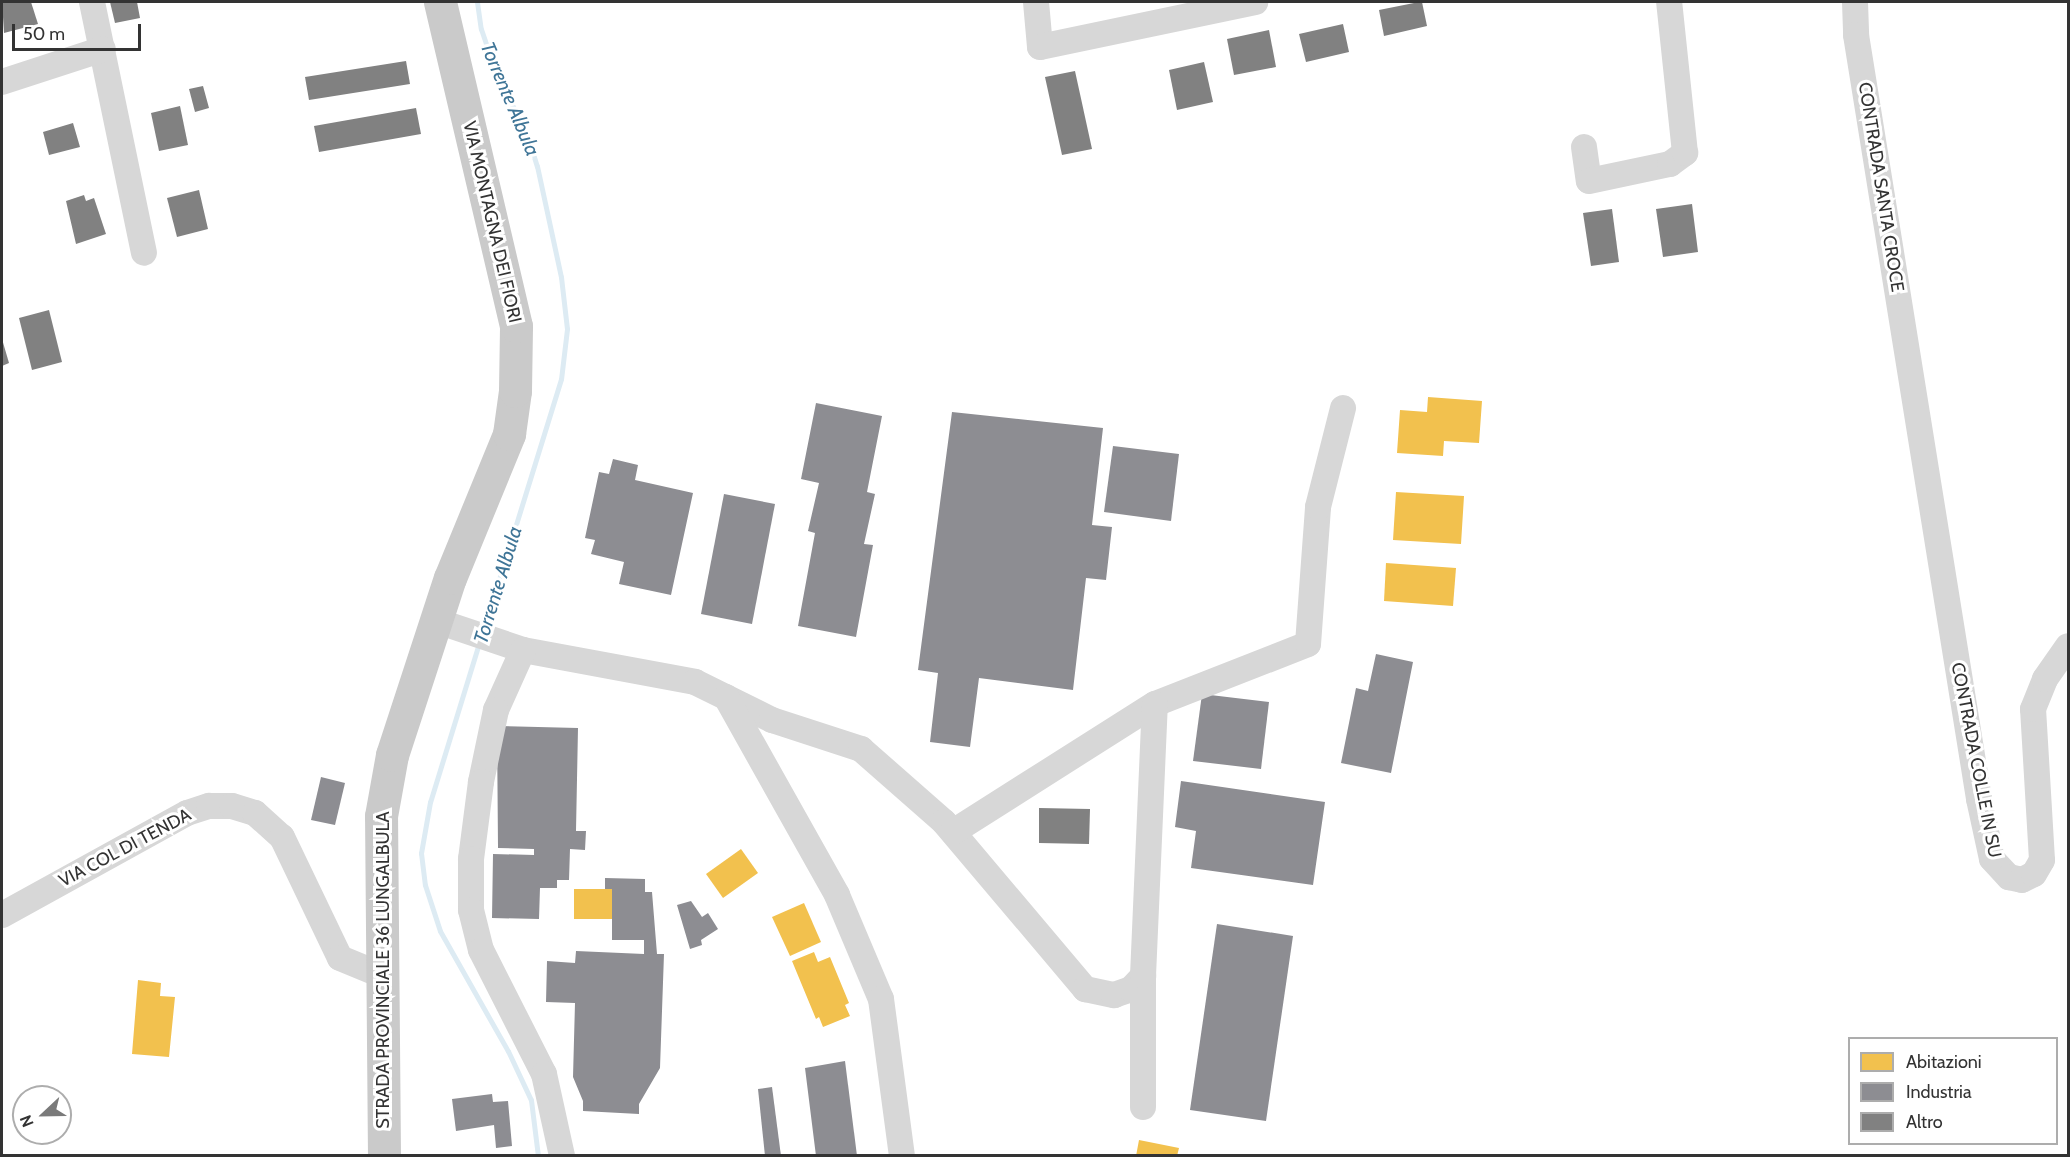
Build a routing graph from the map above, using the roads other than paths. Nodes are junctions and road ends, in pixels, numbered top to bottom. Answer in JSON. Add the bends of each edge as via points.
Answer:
{"nodes":[{"id":1,"x":92,"y":2,"type":"edge"},
{"id":2,"x":440,"y":2,"type":"edge"},
{"id":3,"x":1036,"y":2,"type":"edge"},
{"id":4,"x":1255,"y":2,"type":"edge"},
{"id":5,"x":1669,"y":2,"type":"edge"},
{"id":6,"x":1855,"y":2,"type":"edge"},
{"id":7,"x":103,"y":49,"type":"junction"},
{"id":8,"x":2,"y":82,"type":"edge"},
{"id":9,"x":1584,"y":147,"type":"dead end"},
{"id":10,"x":144,"y":253,"type":"dead end"},
{"id":11,"x":1911,"y":372,"type":"joint"},
{"id":12,"x":1343,"y":408,"type":"dead end"},
{"id":13,"x":450,"y":578,"type":"joint"},
{"id":14,"x":446,"y":624,"type":"junction"},
{"id":15,"x":2068,"y":646,"type":"edge"},
{"id":16,"x":515,"y":647,"type":"junction"},
{"id":17,"x":725,"y":696,"type":"junction"},
{"id":18,"x":1155,"y":704,"type":"junction"},
{"id":19,"x":952,"y":832,"type":"junction"},
{"id":20,"x":2,"y":915,"type":"edge"},
{"id":21,"x":381,"y":975,"type":"junction"},
{"id":22,"x":1143,"y":975,"type":"junction"},
{"id":23,"x":1143,"y":1107,"type":"dead end"},
{"id":24,"x":384,"y":1155,"type":"edge"},
{"id":25,"x":562,"y":1155,"type":"edge"},
{"id":26,"x":902,"y":1155,"type":"edge"}],
"edges":[{"from":1,"to":7,"type":"street"},
{"from":2,"to":13,"type":"main road","name":"VIA MONTAGNA DEI FIORI","via":[[516,326],[509,434]]},
{"from":3,"to":4,"type":"street","via":[[1040,47]]},
{"from":5,"to":9,"type":"street","via":[[1685,153],[1670,164],[1589,181]]},
{"from":6,"to":11,"type":"street","name":"CONTRADA SANTA CROCE","via":[[1856,35]]},
{"from":7,"to":8,"type":"street"},
{"from":7,"to":10,"type":"street"},
{"from":11,"to":15,"type":"street","name":"CONTRADA COLLE IN SU","via":[[1992,859],[2009,877],[2022,880],[2034,874],[2042,860],[2033,709],[2045,679]]},
{"from":12,"to":18,"type":"street","via":[[1318,507],[1308,644]]},
{"from":13,"to":14,"type":"main road","name":"STRADA PROVINCIALE 36 LUNGALBULA"},
{"from":14,"to":16,"type":"street"},
{"from":14,"to":21,"type":"main road","name":"STRADA PROVINCIALE 36 LUNGALBULA","via":[[392,755],[381,816]]},
{"from":16,"to":17,"type":"street","via":[[694,682]]},
{"from":16,"to":25,"type":"street","via":[[496,710],[481,782],[471,859],[471,910],[481,950],[544,1074]]},
{"from":17,"to":19,"type":"street","via":[[772,720],[861,750]]},
{"from":17,"to":26,"type":"street","via":[[837,895],[880,999]]},
{"from":18,"to":19,"type":"street"},
{"from":18,"to":22,"type":"street"},
{"from":19,"to":22,"type":"street","via":[[1085,989],[1114,995],[1131,988]]},
{"from":20,"to":21,"type":"street","name":"VIA COL DI TENDA","via":[[187,813],[209,806],[232,806],[260,816],[282,837],[340,958]]},
{"from":21,"to":24,"type":"main road","name":"STRADA PROVINCIALE 36 LUNGALBULA"},
{"from":22,"to":23,"type":"street"}]}
